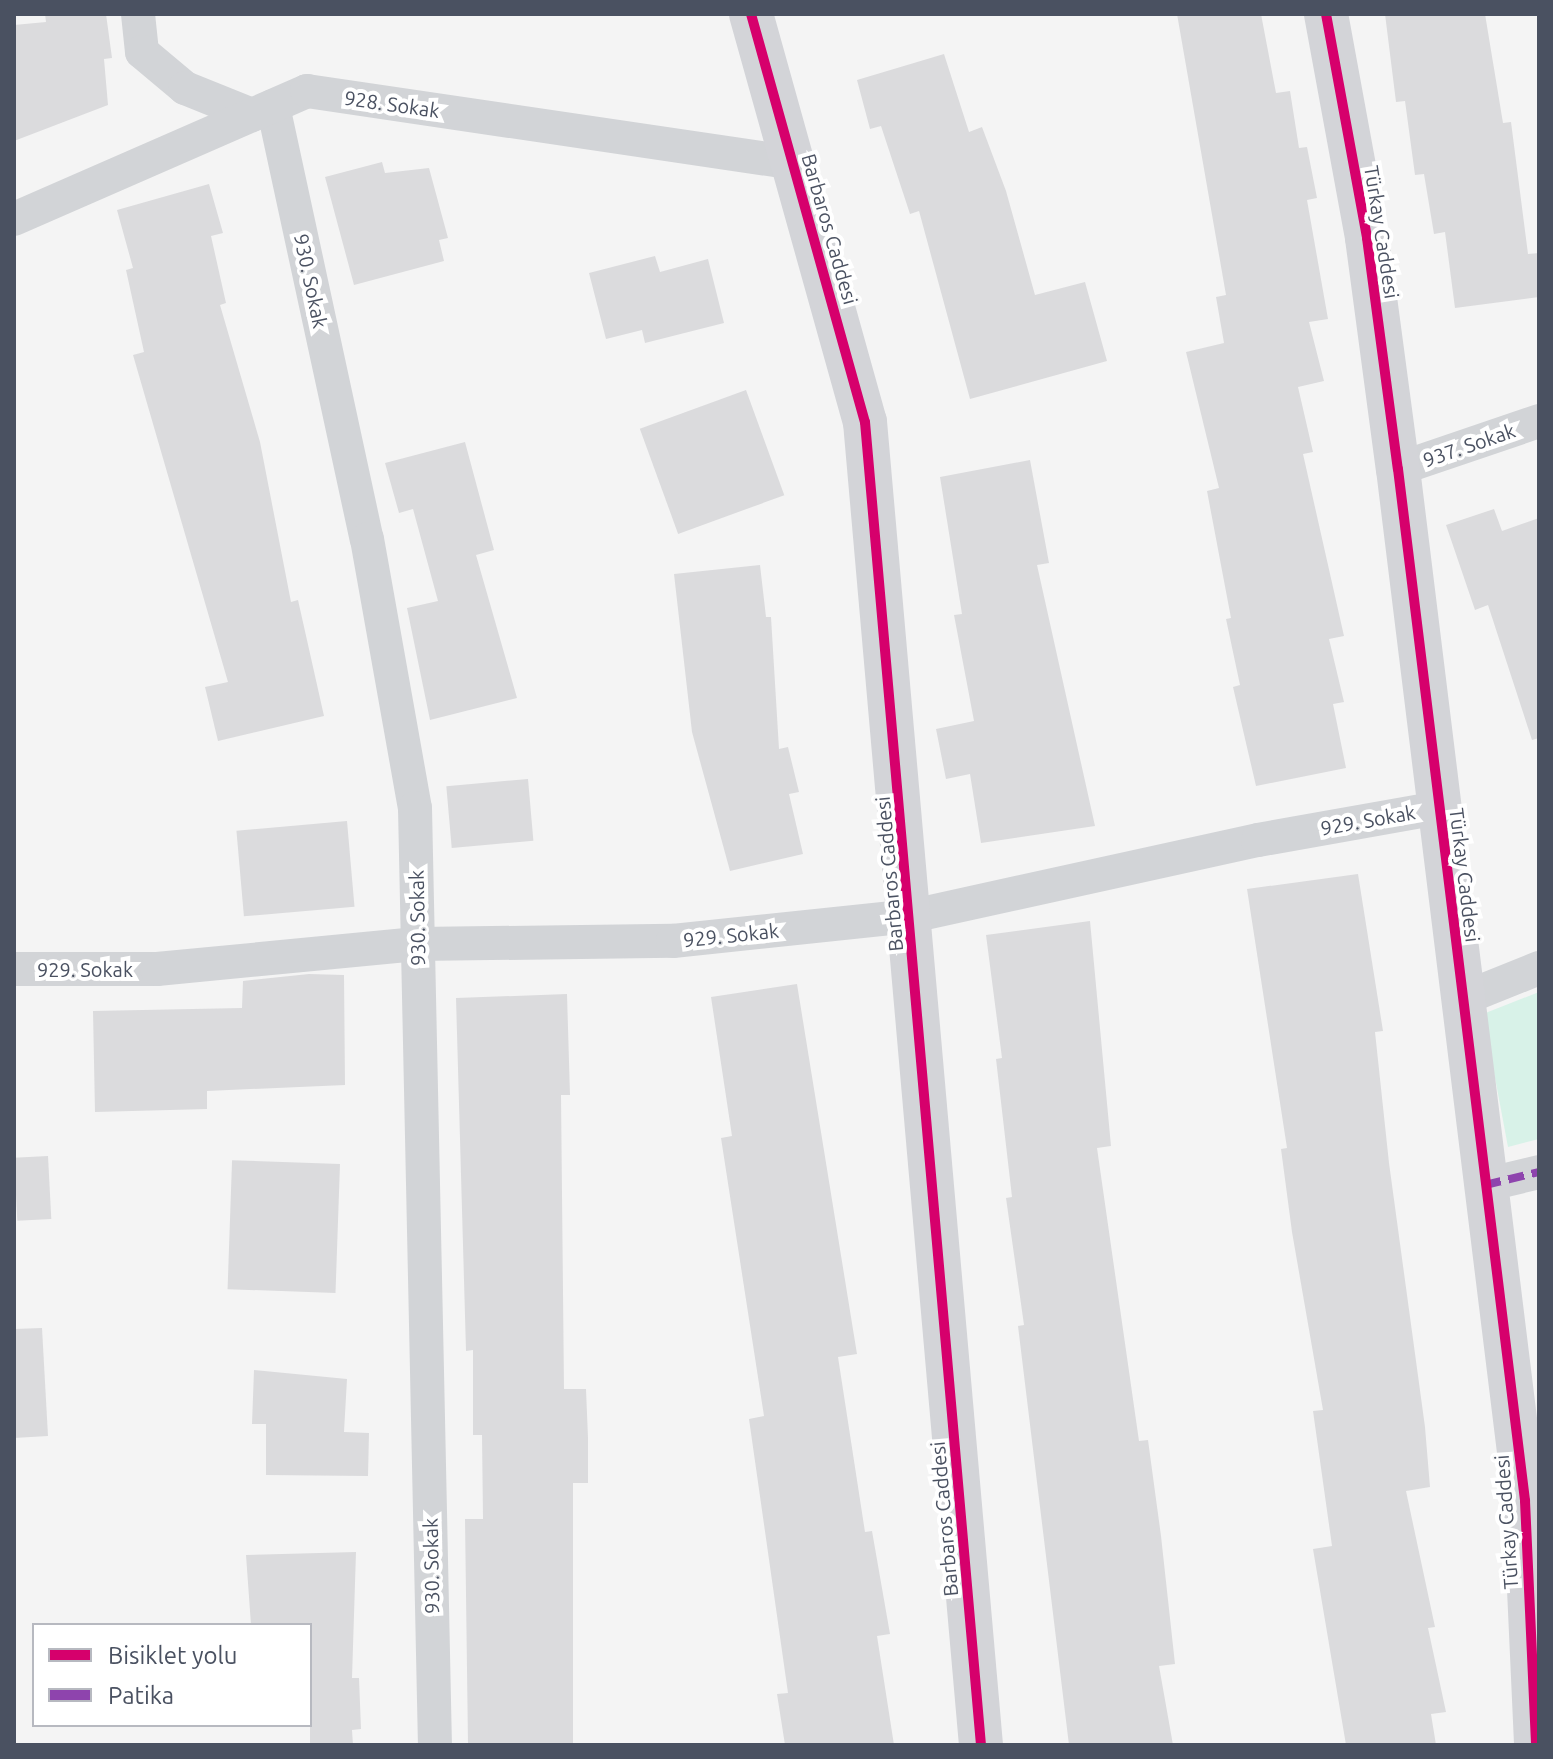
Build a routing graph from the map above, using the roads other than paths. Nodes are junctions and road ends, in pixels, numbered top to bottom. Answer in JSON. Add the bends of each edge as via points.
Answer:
{"nodes":[{"id":1,"x":138,"y":14,"type":"edge"},
{"id":2,"x":751,"y":14,"type":"edge"},
{"id":3,"x":1326,"y":14,"type":"edge"},
{"id":4,"x":263,"y":110,"type":"junction"},
{"id":5,"x":793,"y":163,"type":"junction"},
{"id":6,"x":14,"y":219,"type":"edge"},
{"id":7,"x":1539,"y":421,"type":"edge"},
{"id":8,"x":1398,"y":469,"type":"junction"},
{"id":9,"x":1438,"y":808,"type":"junction"},
{"id":10,"x":912,"y":916,"type":"junction"},
{"id":11,"x":417,"y":944,"type":"junction"},
{"id":12,"x":1539,"y":968,"type":"edge"},
{"id":13,"x":14,"y":969,"type":"edge"},
{"id":14,"x":1462,"y":999,"type":"junction"},
{"id":15,"x":1539,"y":1172,"type":"edge"},
{"id":16,"x":1485,"y":1185,"type":"junction"},
{"id":17,"x":435,"y":1745,"type":"edge"},
{"id":18,"x":981,"y":1745,"type":"edge"},
{"id":19,"x":1536,"y":1745,"type":"edge"}],
"edges":[{"from":1,"to":4,"type":"street","via":[[142,52],[185,88]]},
{"from":2,"to":5,"type":"street","name":"Barbaros Caddesi"},
{"from":3,"to":8,"type":"street","name":"Türkay Caddesi","via":[[1367,238]]},
{"from":4,"to":5,"type":"street","name":"928. Sokak","via":[[307,91]]},
{"from":4,"to":6,"type":"street","name":"928. Sokak"},
{"from":4,"to":11,"type":"street","name":"930. Sokak","via":[[367,539],[415,808]]},
{"from":5,"to":10,"type":"street","name":"Barbaros Caddesi","via":[[865,422]]},
{"from":7,"to":8,"type":"street","name":"937. Sokak"},
{"from":8,"to":9,"type":"street","name":"Türkay Caddesi"},
{"from":9,"to":10,"type":"street","name":"929. Sokak","via":[[1258,840]]},
{"from":9,"to":14,"type":"street","name":"Türkay Caddesi"},
{"from":10,"to":11,"type":"street","name":"929. Sokak","via":[[673,941]]},
{"from":10,"to":18,"type":"street","name":"Barbaros Caddesi"},
{"from":11,"to":13,"type":"street","name":"929. Sokak","via":[[157,969]]},
{"from":11,"to":17,"type":"street","name":"930. Sokak"},
{"from":12,"to":14,"type":"street"},
{"from":14,"to":16,"type":"street","name":"Türkay Caddesi"},
{"from":15,"to":16,"type":"street"},
{"from":16,"to":19,"type":"street","name":"Türkay Caddesi","via":[[1525,1501]]}]}
